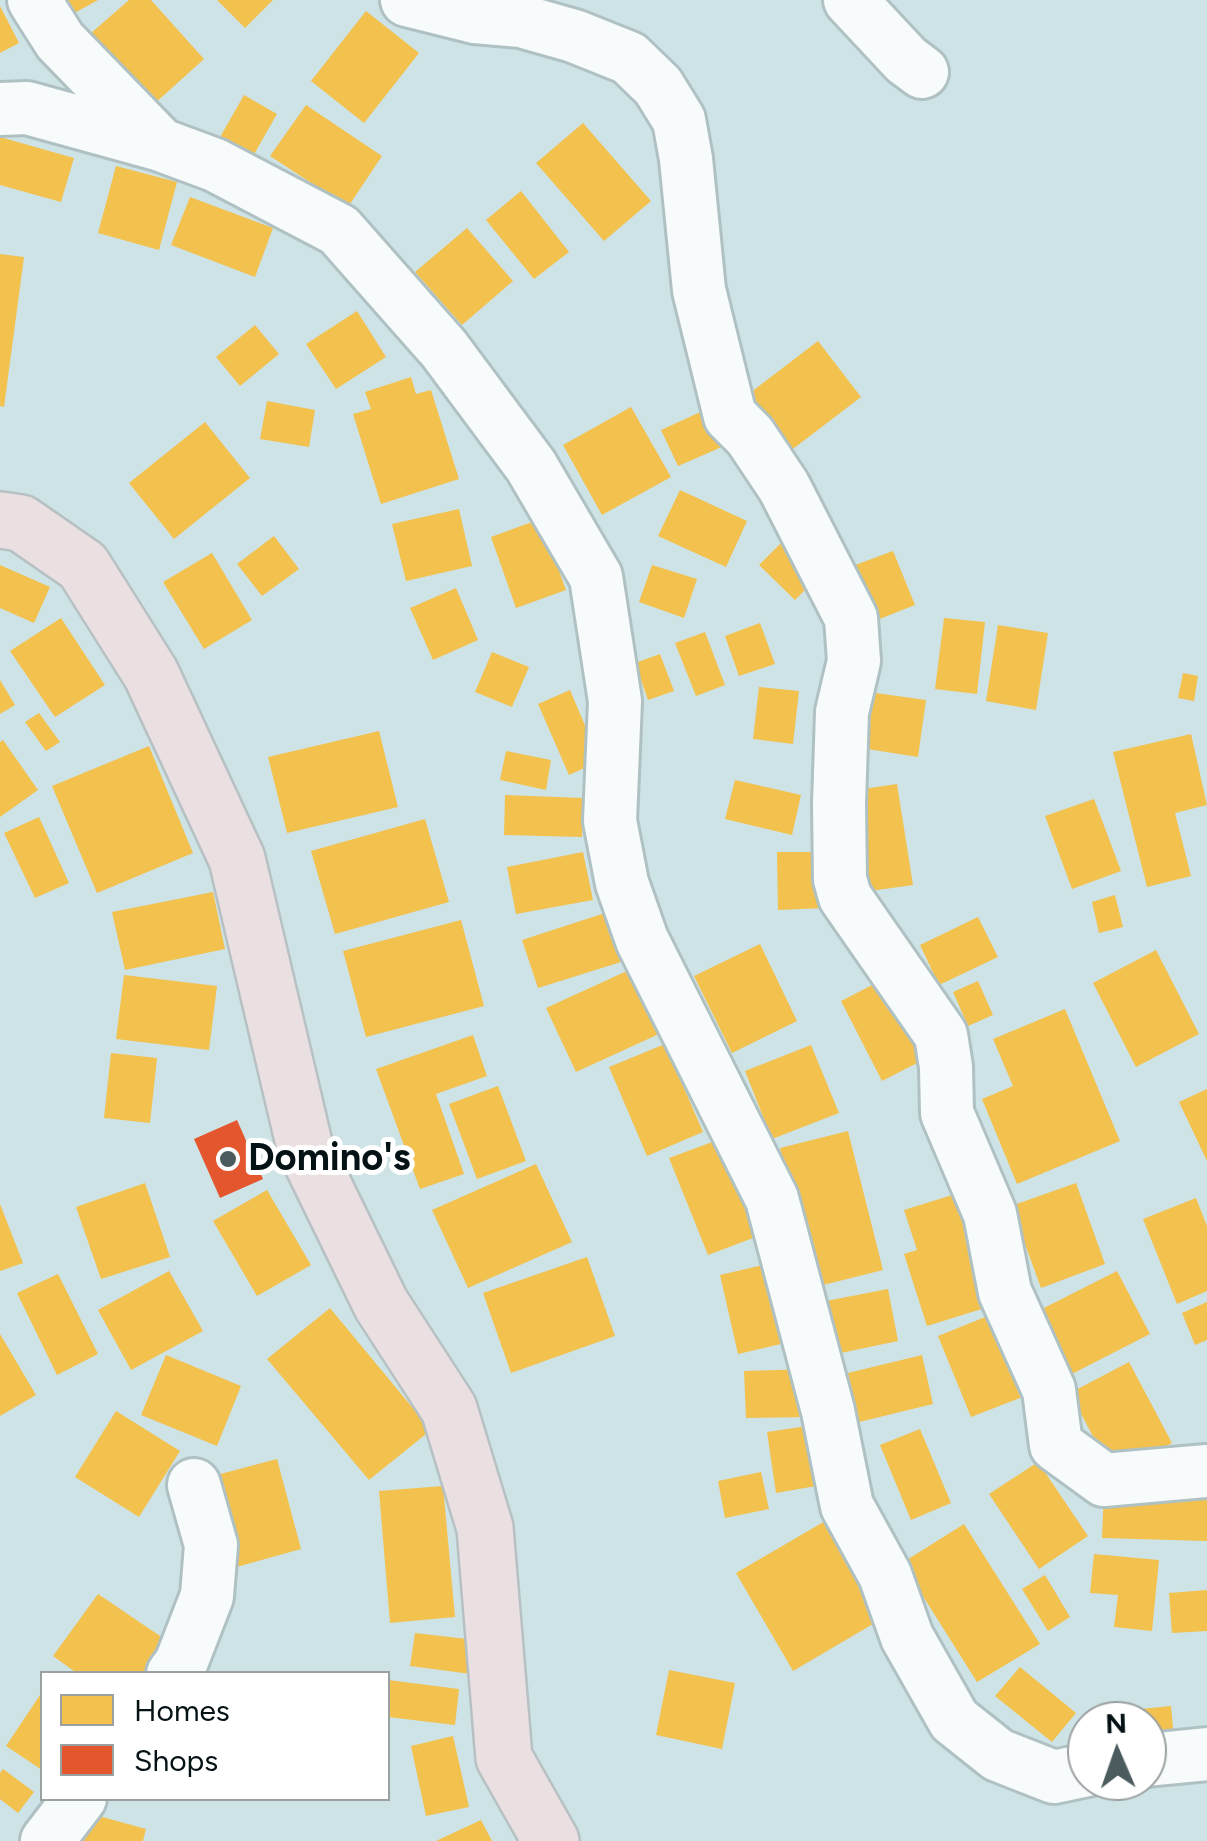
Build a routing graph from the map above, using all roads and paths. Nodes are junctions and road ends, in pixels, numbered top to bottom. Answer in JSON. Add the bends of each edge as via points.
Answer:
{"nodes":[{"id":1,"x":34,"y":0,"type":"edge"},
{"id":2,"x":407,"y":0,"type":"edge"},
{"id":3,"x":850,"y":0,"type":"edge"},
{"id":4,"x":922,"y":72,"type":"dead end"},
{"id":5,"x":0,"y":110,"type":"edge"},
{"id":6,"x":161,"y":145,"type":"junction"},
{"id":7,"x":0,"y":520,"type":"edge"},
{"id":8,"x":1207,"y":1471,"type":"edge"},
{"id":9,"x":194,"y":1484,"type":"dead end"},
{"id":10,"x":175,"y":1671,"type":"edge"},
{"id":11,"x":1207,"y":1754,"type":"edge"},
{"id":12,"x":1167,"y":1758,"type":"edge"},
{"id":13,"x":1067,"y":1774,"type":"edge"},
{"id":14,"x":78,"y":1801,"type":"edge"},
{"id":15,"x":47,"y":1841,"type":"edge"},
{"id":16,"x":552,"y":1841,"type":"edge"}],
"edges":[{"from":1,"to":6,"type":"street","via":[[60,41]]},
{"from":2,"to":8,"type":"street","via":[[521,21],[629,58],[679,120],[699,290],[730,416],[784,487],[852,618],[854,661],[842,712],[838,804],[845,898],[940,1035],[946,1113],[990,1214],[1005,1292],[1049,1390],[1056,1444],[1104,1480]]},
{"from":3,"to":4,"type":"street"},
{"from":5,"to":6,"type":"street","via":[[28,108]]},
{"from":6,"to":13,"type":"street","via":[[216,165],[339,230],[466,378],[531,466],[596,576],[616,700],[610,821],[622,884],[642,940],[772,1198],[847,1506],[954,1720],[998,1755],[1054,1777]]},
{"from":7,"to":16,"type":"highway","via":[[21,523],[83,566],[151,674],[237,860],[305,1148],[381,1304],[449,1409],[485,1528],[504,1758]]},
{"from":9,"to":10,"type":"street","via":[[211,1545],[207,1596]]},
{"from":11,"to":12,"type":"street"},
{"from":14,"to":15,"type":"street"}]}
